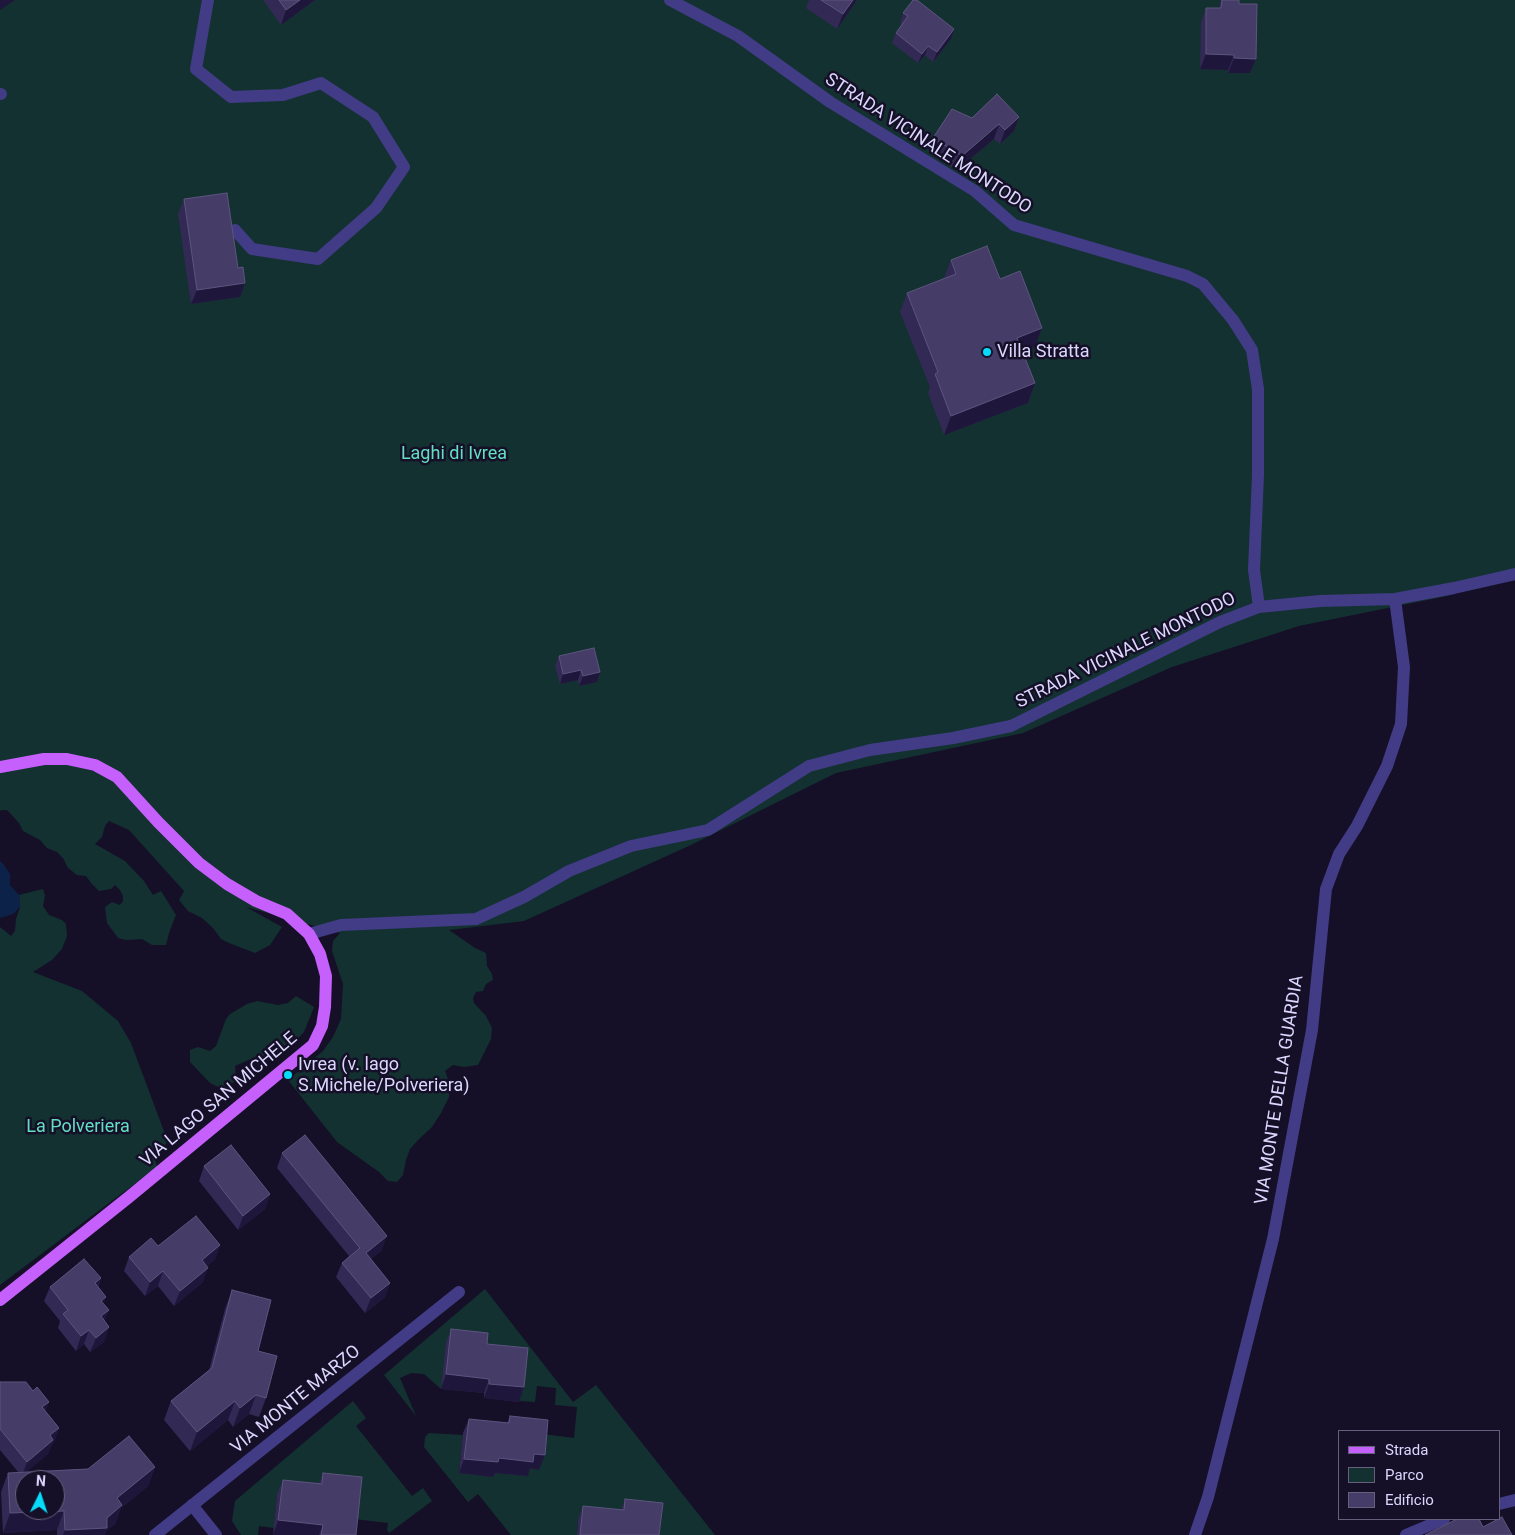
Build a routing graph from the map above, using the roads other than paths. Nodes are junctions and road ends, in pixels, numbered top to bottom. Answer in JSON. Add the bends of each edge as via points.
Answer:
{"nodes":[{"id":1,"x":208,"y":0,"type":"edge"},
{"id":2,"x":670,"y":0,"type":"edge"},
{"id":3,"x":235,"y":230,"type":"dead end"},
{"id":4,"x":1515,"y":574,"type":"edge"},
{"id":5,"x":1395,"y":598,"type":"junction"},
{"id":6,"x":1260,"y":607,"type":"junction"},
{"id":7,"x":0,"y":767,"type":"edge"},
{"id":8,"x":309,"y":934,"type":"junction"},
{"id":9,"x":458,"y":1292,"type":"dead end"},
{"id":10,"x":0,"y":1300,"type":"edge"},
{"id":11,"x":1515,"y":1500,"type":"edge"},
{"id":12,"x":1500,"y":1504,"type":"edge"},
{"id":13,"x":192,"y":1505,"type":"junction"},
{"id":14,"x":1442,"y":1520,"type":"edge"},
{"id":15,"x":1425,"y":1531,"type":"edge"},
{"id":16,"x":155,"y":1535,"type":"edge"},
{"id":17,"x":216,"y":1535,"type":"edge"},
{"id":18,"x":1195,"y":1535,"type":"edge"},
{"id":19,"x":1406,"y":1535,"type":"edge"}],
"edges":[{"from":1,"to":3,"type":"street","via":[[196,70],[230,97],[283,95],[321,83],[373,117],[404,167],[376,208],[318,259],[252,249]]},
{"from":2,"to":6,"type":"street","name":"STRADA VICINALE MONTODO","via":[[738,36],[830,102],[975,191],[1014,225],[1187,276],[1203,284],[1233,320],[1252,350],[1258,389],[1254,570]]},
{"from":4,"to":5,"type":"street"},
{"from":5,"to":6,"type":"street"},
{"from":5,"to":18,"type":"street","name":"VIA MONTE DELLA GUARDIA","via":[[1404,667],[1401,724],[1386,766],[1357,826],[1339,854],[1326,889],[1312,1030],[1273,1239],[1208,1497]]},
{"from":6,"to":8,"type":"street","name":"STRADA VICINALE MONTODO","via":[[1220,622],[1011,726],[870,750],[809,766],[708,830],[631,846],[476,919],[341,925]]},
{"from":7,"to":8,"type":"main road","name":"VIA LAGO SAN MICHELE","via":[[44,759],[96,764],[117,777],[199,863],[256,901],[287,914]]},
{"from":8,"to":10,"type":"main road","name":"VIA LAGO SAN MICHELE","via":[[320,954],[326,976],[322,1026],[314,1045]]},
{"from":9,"to":13,"type":"street","name":"VIA MONTE MARZO"},
{"from":11,"to":12,"type":"street"},
{"from":13,"to":16,"type":"street","name":"VIA MONTE MARZO"},
{"from":13,"to":17,"type":"street"},
{"from":14,"to":15,"type":"street"},
{"from":15,"to":19,"type":"street"}]}
